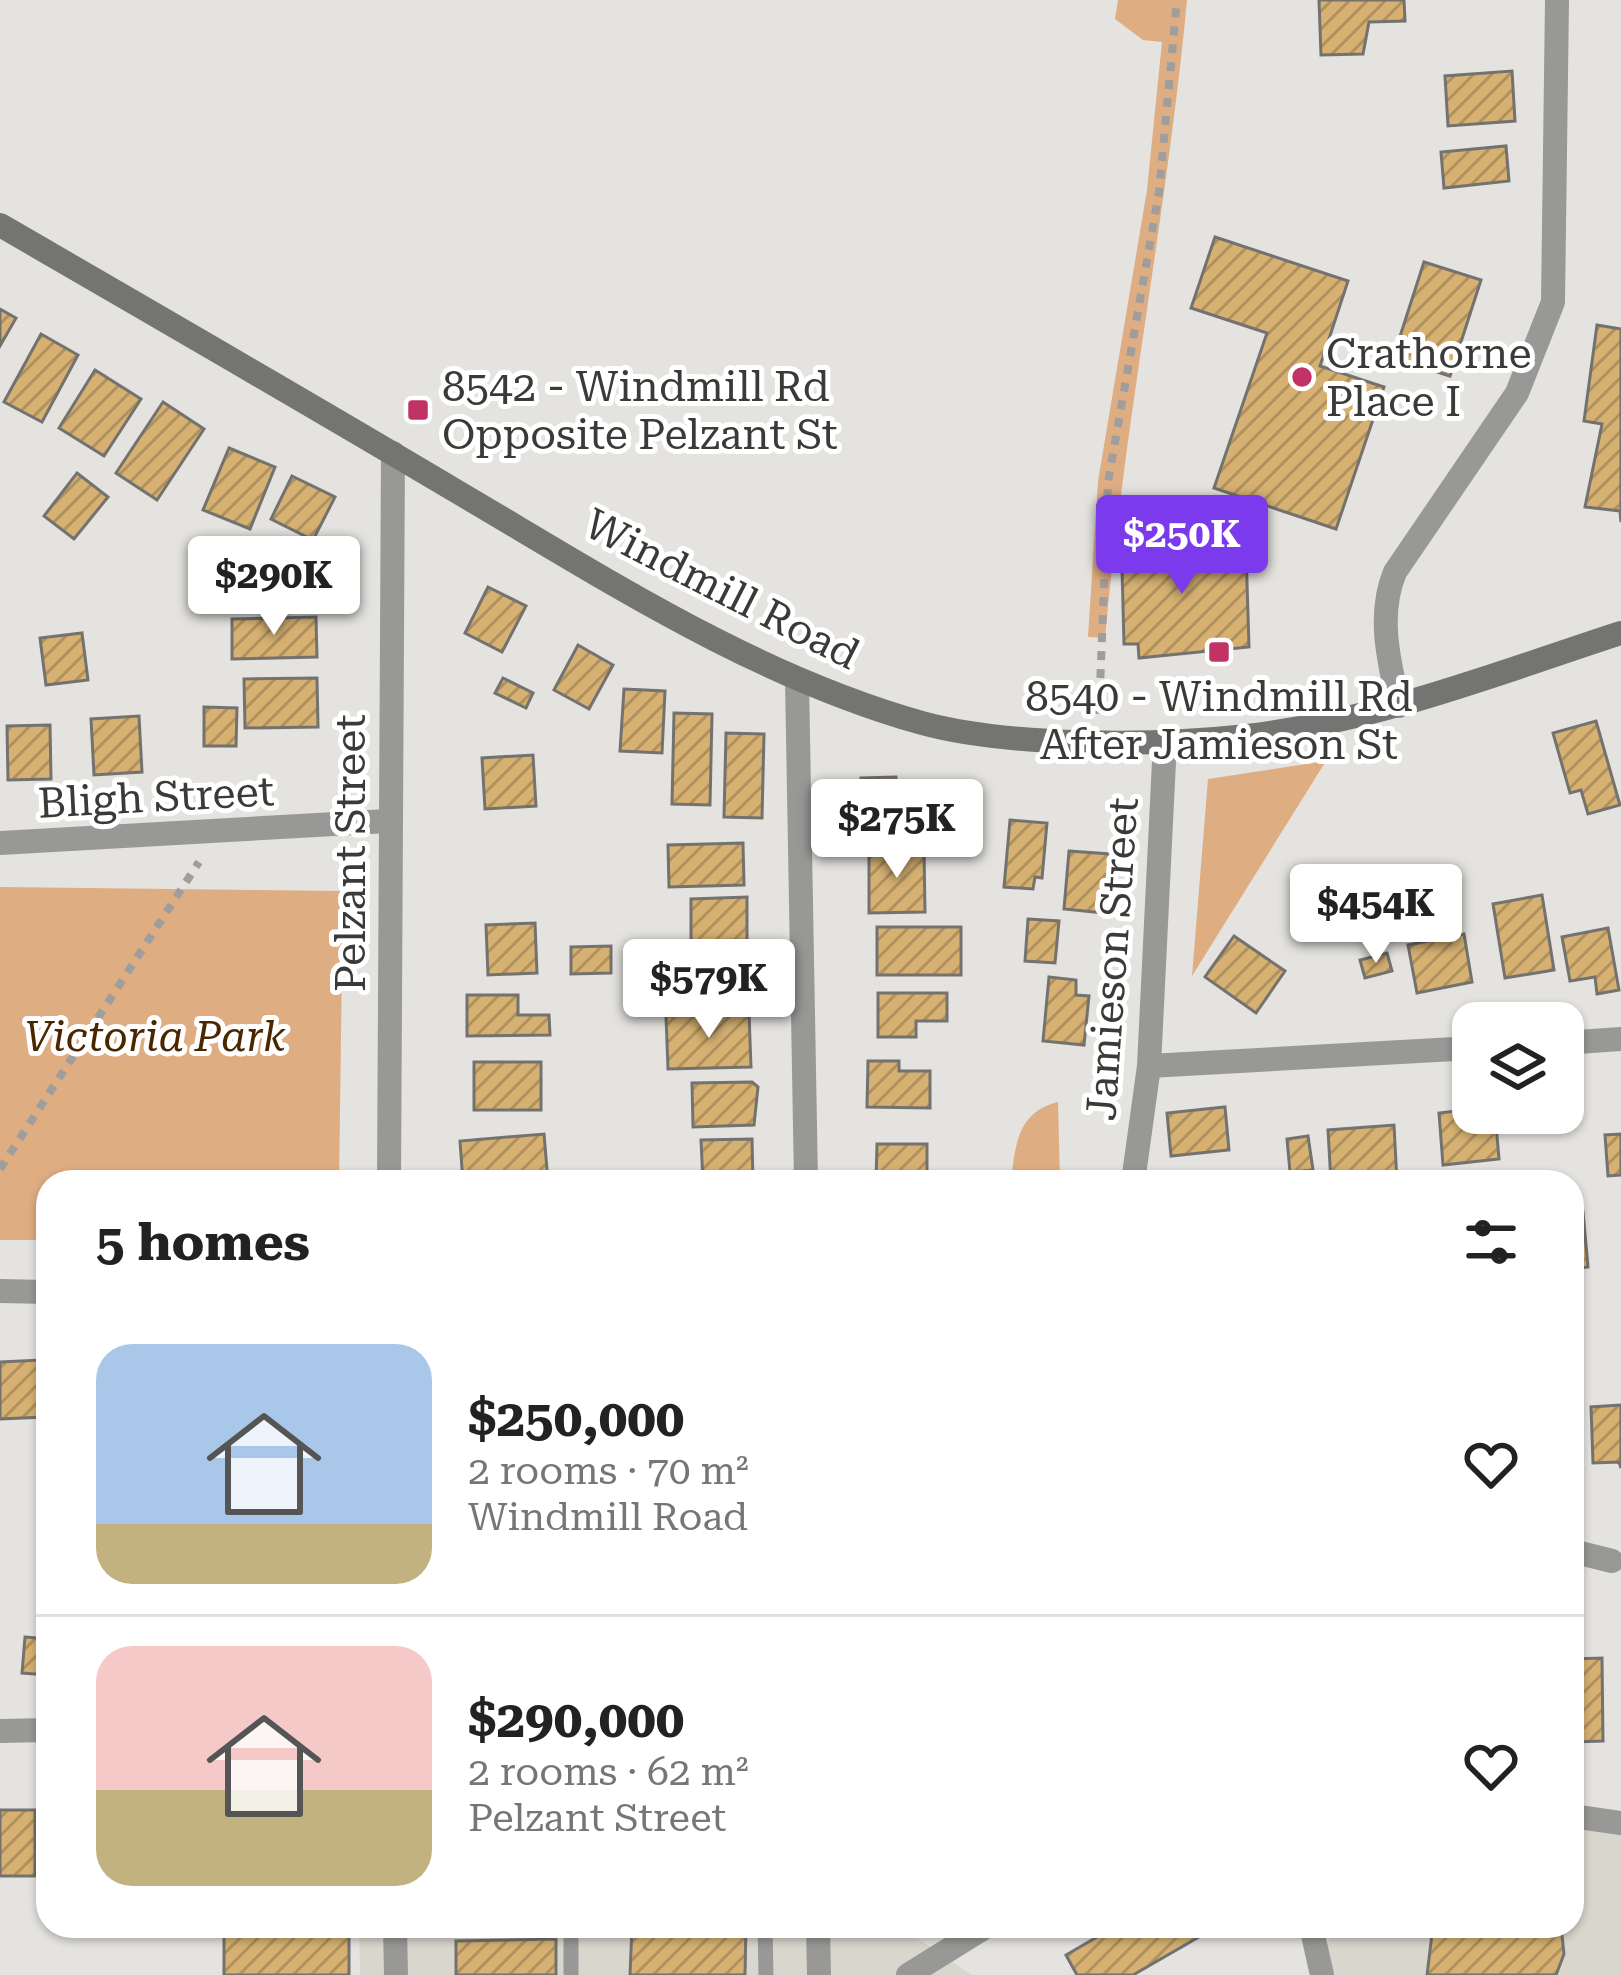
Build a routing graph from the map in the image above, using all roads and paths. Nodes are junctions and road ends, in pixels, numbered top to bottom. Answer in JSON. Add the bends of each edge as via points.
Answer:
{"nodes":[{"id":1,"x":1177,"y":0,"type":"edge"},
{"id":2,"x":1557,"y":0,"type":"edge"},
{"id":3,"x":0,"y":225,"type":"edge"},
{"id":4,"x":393,"y":453,"type":"junction"},
{"id":5,"x":1621,"y":633,"type":"edge"},
{"id":6,"x":797,"y":680,"type":"junction"},
{"id":7,"x":1399,"y":706,"type":"junction"},
{"id":8,"x":1100,"y":740,"type":"junction"},
{"id":9,"x":1165,"y":741,"type":"junction"},
{"id":10,"x":388,"y":821,"type":"junction"},
{"id":11,"x":216,"y":835,"type":"junction"},
{"id":12,"x":0,"y":843,"type":"edge"},
{"id":13,"x":1621,"y":1039,"type":"edge"},
{"id":14,"x":1584,"y":1042,"type":"edge"},
{"id":15,"x":1452,"y":1049,"type":"edge"},
{"id":16,"x":1149,"y":1066,"type":"junction"},
{"id":17,"x":0,"y":1169,"type":"edge"},
{"id":18,"x":389,"y":1170,"type":"edge"},
{"id":19,"x":806,"y":1170,"type":"edge"},
{"id":20,"x":1134,"y":1170,"type":"edge"},
{"id":21,"x":0,"y":1291,"type":"edge"},
{"id":22,"x":36,"y":1292,"type":"edge"},
{"id":23,"x":1584,"y":1554,"type":"edge"},
{"id":24,"x":1612,"y":1561,"type":"dead end"},
{"id":25,"x":36,"y":1730,"type":"edge"},
{"id":26,"x":0,"y":1731,"type":"edge"},
{"id":27,"x":1584,"y":1818,"type":"edge"},
{"id":28,"x":1621,"y":1823,"type":"edge"},
{"id":29,"x":395,"y":1938,"type":"edge"},
{"id":30,"x":572,"y":1938,"type":"edge"},
{"id":31,"x":765,"y":1938,"type":"edge"},
{"id":32,"x":818,"y":1938,"type":"edge"},
{"id":33,"x":968,"y":1938,"type":"edge"},
{"id":34,"x":1314,"y":1938,"type":"edge"},
{"id":35,"x":396,"y":1975,"type":"edge"},
{"id":36,"x":571,"y":1975,"type":"edge"},
{"id":37,"x":766,"y":1975,"type":"edge"},
{"id":38,"x":819,"y":1975,"type":"edge"},
{"id":39,"x":908,"y":1975,"type":"edge"},
{"id":40,"x":1322,"y":1975,"type":"edge"}],
"edges":[{"from":1,"to":8,"type":"path","via":[[1159,192],[1108,482]]},
{"from":2,"to":7,"type":"street","via":[[1553,302],[1517,393],[1385,596]]},
{"from":3,"to":4,"type":"main road","name":"Windmill Road"},
{"from":4,"to":6,"type":"main road","name":"Windmill Road","via":[[660,611]]},
{"from":4,"to":10,"type":"street","name":"Pelzant Street"},
{"from":5,"to":7,"type":"main road","name":"Windmill Road"},
{"from":6,"to":8,"type":"main road","name":"Windmill Road","via":[[926,724]]},
{"from":6,"to":19,"type":"street"},
{"from":7,"to":9,"type":"main road","name":"Windmill Road","via":[[1309,727]]},
{"from":8,"to":9,"type":"main road","name":"Windmill Road"},
{"from":9,"to":16,"type":"street","name":"Jamieson Street"},
{"from":10,"to":11,"type":"street","name":"Bligh Street"},
{"from":10,"to":18,"type":"street","name":"Pelzant Street"},
{"from":11,"to":12,"type":"street","name":"Bligh Street"},
{"from":11,"to":17,"type":"path"},
{"from":13,"to":14,"type":"street"},
{"from":15,"to":16,"type":"street"},
{"from":16,"to":20,"type":"street","name":"Jamieson Street"},
{"from":21,"to":22,"type":"street"},
{"from":23,"to":24,"type":"street"},
{"from":25,"to":26,"type":"street"},
{"from":27,"to":28,"type":"street"},
{"from":29,"to":35,"type":"street"},
{"from":30,"to":36,"type":"lane"},
{"from":31,"to":37,"type":"lane"},
{"from":32,"to":38,"type":"street"},
{"from":33,"to":39,"type":"street"},
{"from":34,"to":40,"type":"street"}]}
